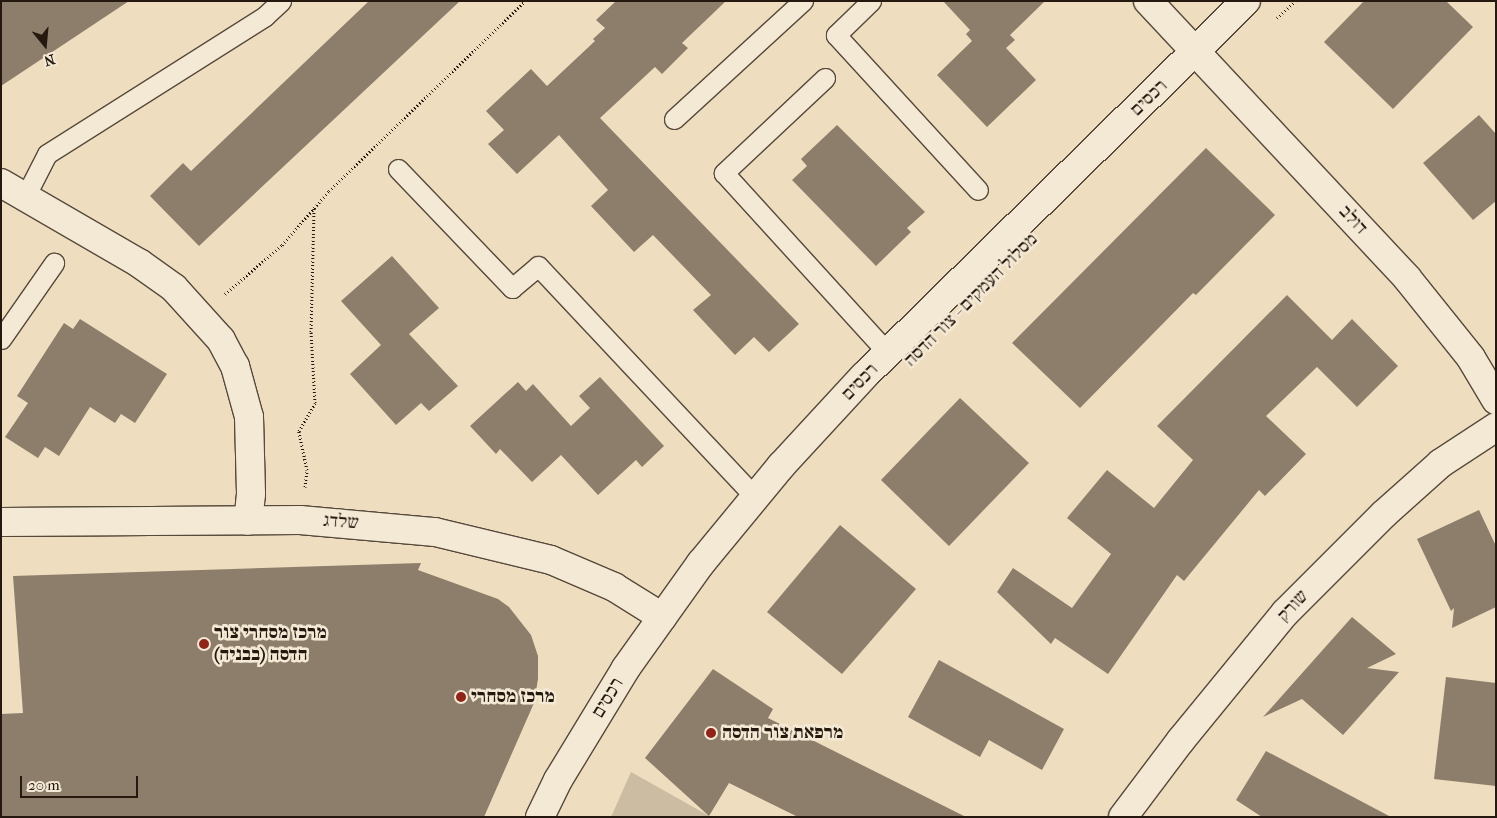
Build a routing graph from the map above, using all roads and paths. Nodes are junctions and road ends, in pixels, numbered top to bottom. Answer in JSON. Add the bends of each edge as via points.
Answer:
{"nodes":[{"id":1,"x":281,"y":1,"type":"edge"},
{"id":2,"x":525,"y":1,"type":"edge"},
{"id":3,"x":803,"y":1,"type":"edge"},
{"id":4,"x":871,"y":1,"type":"edge"},
{"id":5,"x":1148,"y":1,"type":"edge"},
{"id":6,"x":1246,"y":1,"type":"edge"},
{"id":7,"x":1295,"y":1,"type":"edge"},
{"id":8,"x":1275,"y":21,"type":"dead end"},
{"id":9,"x":1194,"y":53,"type":"junction"},
{"id":10,"x":825,"y":78,"type":"dead end"},
{"id":11,"x":674,"y":119,"type":"dead end"},
{"id":12,"x":398,"y":169,"type":"dead end"},
{"id":13,"x":1,"y":183,"type":"edge"},
{"id":14,"x":978,"y":190,"type":"dead end"},
{"id":15,"x":25,"y":197,"type":"junction"},
{"id":16,"x":314,"y":208,"type":"junction"},
{"id":17,"x":54,"y":263,"type":"dead end"},
{"id":18,"x":201,"y":315,"type":"junction"},
{"id":19,"x":1,"y":339,"type":"edge"},
{"id":20,"x":888,"y":353,"type":"junction"},
{"id":21,"x":1496,"y":400,"type":"edge"},
{"id":22,"x":1496,"y":427,"type":"edge"},
{"id":23,"x":755,"y":498,"type":"junction"},
{"id":24,"x":248,"y":520,"type":"junction"},
{"id":25,"x":300,"y":520,"type":"junction"},
{"id":26,"x":1,"y":522,"type":"edge"},
{"id":27,"x":662,"y":617,"type":"junction"},
{"id":28,"x":540,"y":817,"type":"edge"},
{"id":29,"x":1123,"y":817,"type":"edge"}],
"edges":[{"from":1,"to":15,"type":"lane","via":[[265,16],[47,154]]},
{"from":2,"to":16,"type":"path"},
{"from":3,"to":11,"type":"lane"},
{"from":4,"to":14,"type":"lane","via":[[836,35]]},
{"from":5,"to":9,"type":"street","name":"דולב"},
{"from":6,"to":9,"type":"street","name":"רכסים"},
{"from":7,"to":8,"type":"path"},
{"from":9,"to":20,"type":"street","name":"רכסים"},
{"from":9,"to":21,"type":"street","name":"דולב","via":[[1407,278],[1471,358]]},
{"from":10,"to":20,"type":"lane","via":[[724,173]]},
{"from":12,"to":23,"type":"lane","via":[[512,288],[538,266]]},
{"from":13,"to":15,"type":"street"},
{"from":15,"to":18,"type":"street","via":[[139,262],[174,288]]},
{"from":16,"to":18,"type":"path","via":[[282,245]]},
{"from":16,"to":25,"type":"path","via":[[311,332],[315,403],[299,430],[307,470]]},
{"from":17,"to":19,"type":"lane"},
{"from":18,"to":24,"type":"street","via":[[221,340],[244,392],[251,451]]},
{"from":20,"to":23,"type":"street","name":"רכסים"},
{"from":22,"to":29,"type":"street","name":"שורק","via":[[1441,464],[1391,507],[1285,613]]},
{"from":23,"to":27,"type":"street","name":"רכסים"},
{"from":24,"to":25,"type":"street","name":"שלדג"},
{"from":24,"to":26,"type":"street","name":"שלדג"},
{"from":25,"to":27,"type":"street","name":"שלדג","via":[[435,532],[515,549],[584,572]]},
{"from":27,"to":28,"type":"street","name":"רכסים","via":[[626,668],[558,780]]}]}
